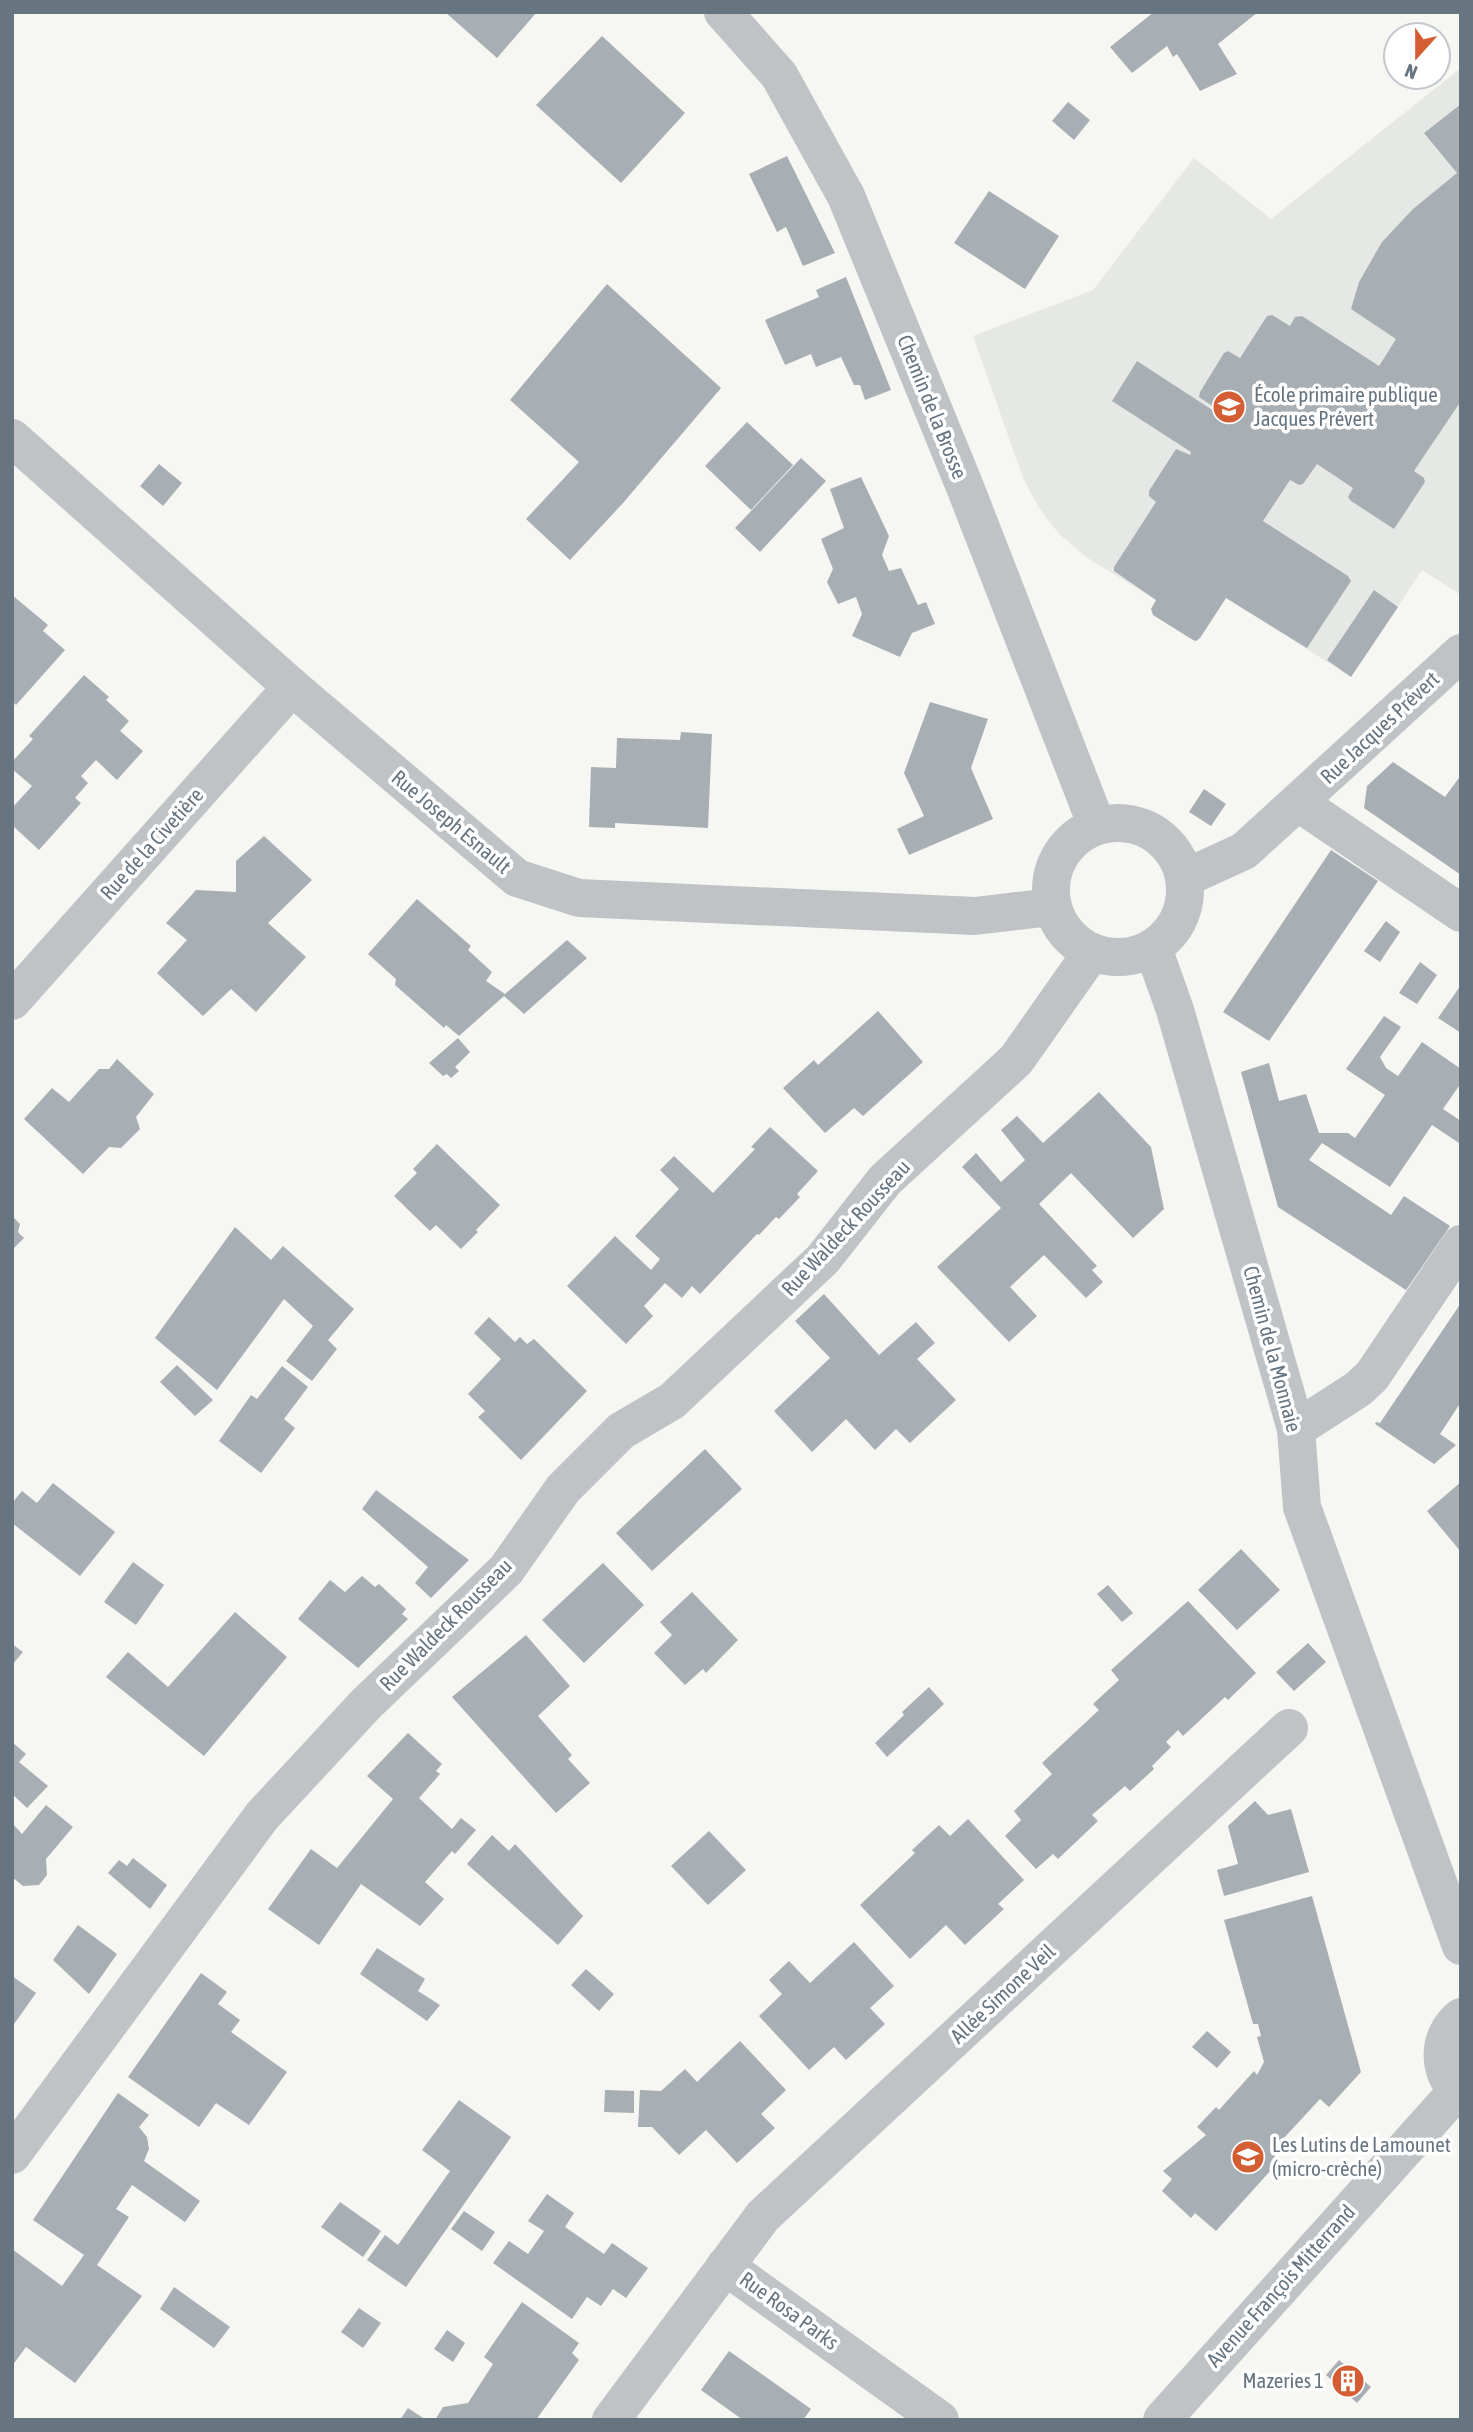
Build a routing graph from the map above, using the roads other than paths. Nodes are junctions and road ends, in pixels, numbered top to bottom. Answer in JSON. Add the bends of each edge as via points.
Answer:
{"nodes":[{"id":1,"x":723,"y":12,"type":"edge"},
{"id":2,"x":12,"y":438,"type":"edge"},
{"id":3,"x":1461,"y":653,"type":"edge"},
{"id":4,"x":292,"y":687,"type":"junction"},
{"id":5,"x":1298,"y":803,"type":"junction"},
{"id":6,"x":1097,"y":825,"type":"junction"},
{"id":7,"x":1185,"y":878,"type":"junction"},
{"id":8,"x":1052,"y":907,"type":"junction"},
{"id":9,"x":1461,"y":913,"type":"edge"},
{"id":10,"x":1153,"y":948,"type":"junction"},
{"id":11,"x":1092,"y":952,"type":"junction"},
{"id":12,"x":12,"y":1002,"type":"edge"},
{"id":13,"x":1461,"y":1244,"type":"edge"},
{"id":14,"x":1296,"y":1429,"type":"junction"},
{"id":15,"x":1289,"y":1728,"type":"dead end"},
{"id":16,"x":1461,"y":1945,"type":"edge"},
{"id":17,"x":1461,"y":2017,"type":"edge"},
{"id":18,"x":1459,"y":2092,"type":"edge"},
{"id":19,"x":12,"y":2155,"type":"edge"},
{"id":20,"x":725,"y":2266,"type":"junction"},
{"id":21,"x":611,"y":2420,"type":"edge"},
{"id":22,"x":940,"y":2420,"type":"edge"},
{"id":23,"x":1162,"y":2420,"type":"edge"}],
"edges":[{"from":1,"to":6,"type":"street","name":"Chemin de la Brosse","via":[[779,75],[846,196]]},
{"from":2,"to":4,"type":"street","name":"Rue Joseph Esnault"},
{"from":3,"to":5,"type":"street","name":"Rue Jacques Prévert"},
{"from":4,"to":8,"type":"street","name":"Rue Joseph Esnault","via":[[517,878],[579,898],[975,916]]},
{"from":4,"to":12,"type":"street","name":"Rue de la Civetière"},
{"from":5,"to":7,"type":"street","name":"Rue Jacques Prévert","via":[[1244,851]]},
{"from":5,"to":9,"type":"street","name":"Rue Jacques Prévert"},
{"from":6,"to":7,"type":"street","via":[[1120,822],[1142,827],[1162,839],[1177,856]]},
{"from":6,"to":8,"type":"street","via":[[1064,849],[1054,867]]},
{"from":7,"to":10,"type":"street","via":[[1180,918]]},
{"from":8,"to":11,"type":"street","via":[[1074,942]]},
{"from":10,"to":11,"type":"street","via":[[1112,958]]},
{"from":10,"to":14,"type":"street","name":"Chemin de la Monnaie"},
{"from":11,"to":19,"type":"street","name":"Rue Waldeck Rousseau","via":[[1016,1060],[886,1180],[813,1269],[672,1401],[621,1431],[562,1489],[506,1570],[366,1704],[262,1816]]},
{"from":13,"to":14,"type":"street","via":[[1372,1376]]},
{"from":14,"to":16,"type":"street","name":"Chemin de la Monnaie","via":[[1302,1507]]},
{"from":15,"to":20,"type":"street","name":"Allée Simone Veil","via":[[763,2216]]},
{"from":17,"to":18,"type":"street","via":[[1447,2033],[1443,2048],[1448,2078]]},
{"from":18,"to":23,"type":"street","name":"Avenue François Mitterrand"},
{"from":20,"to":21,"type":"street","name":"Rue Rosa Parks"},
{"from":20,"to":22,"type":"street","name":"Rue Rosa Parks"}]}
